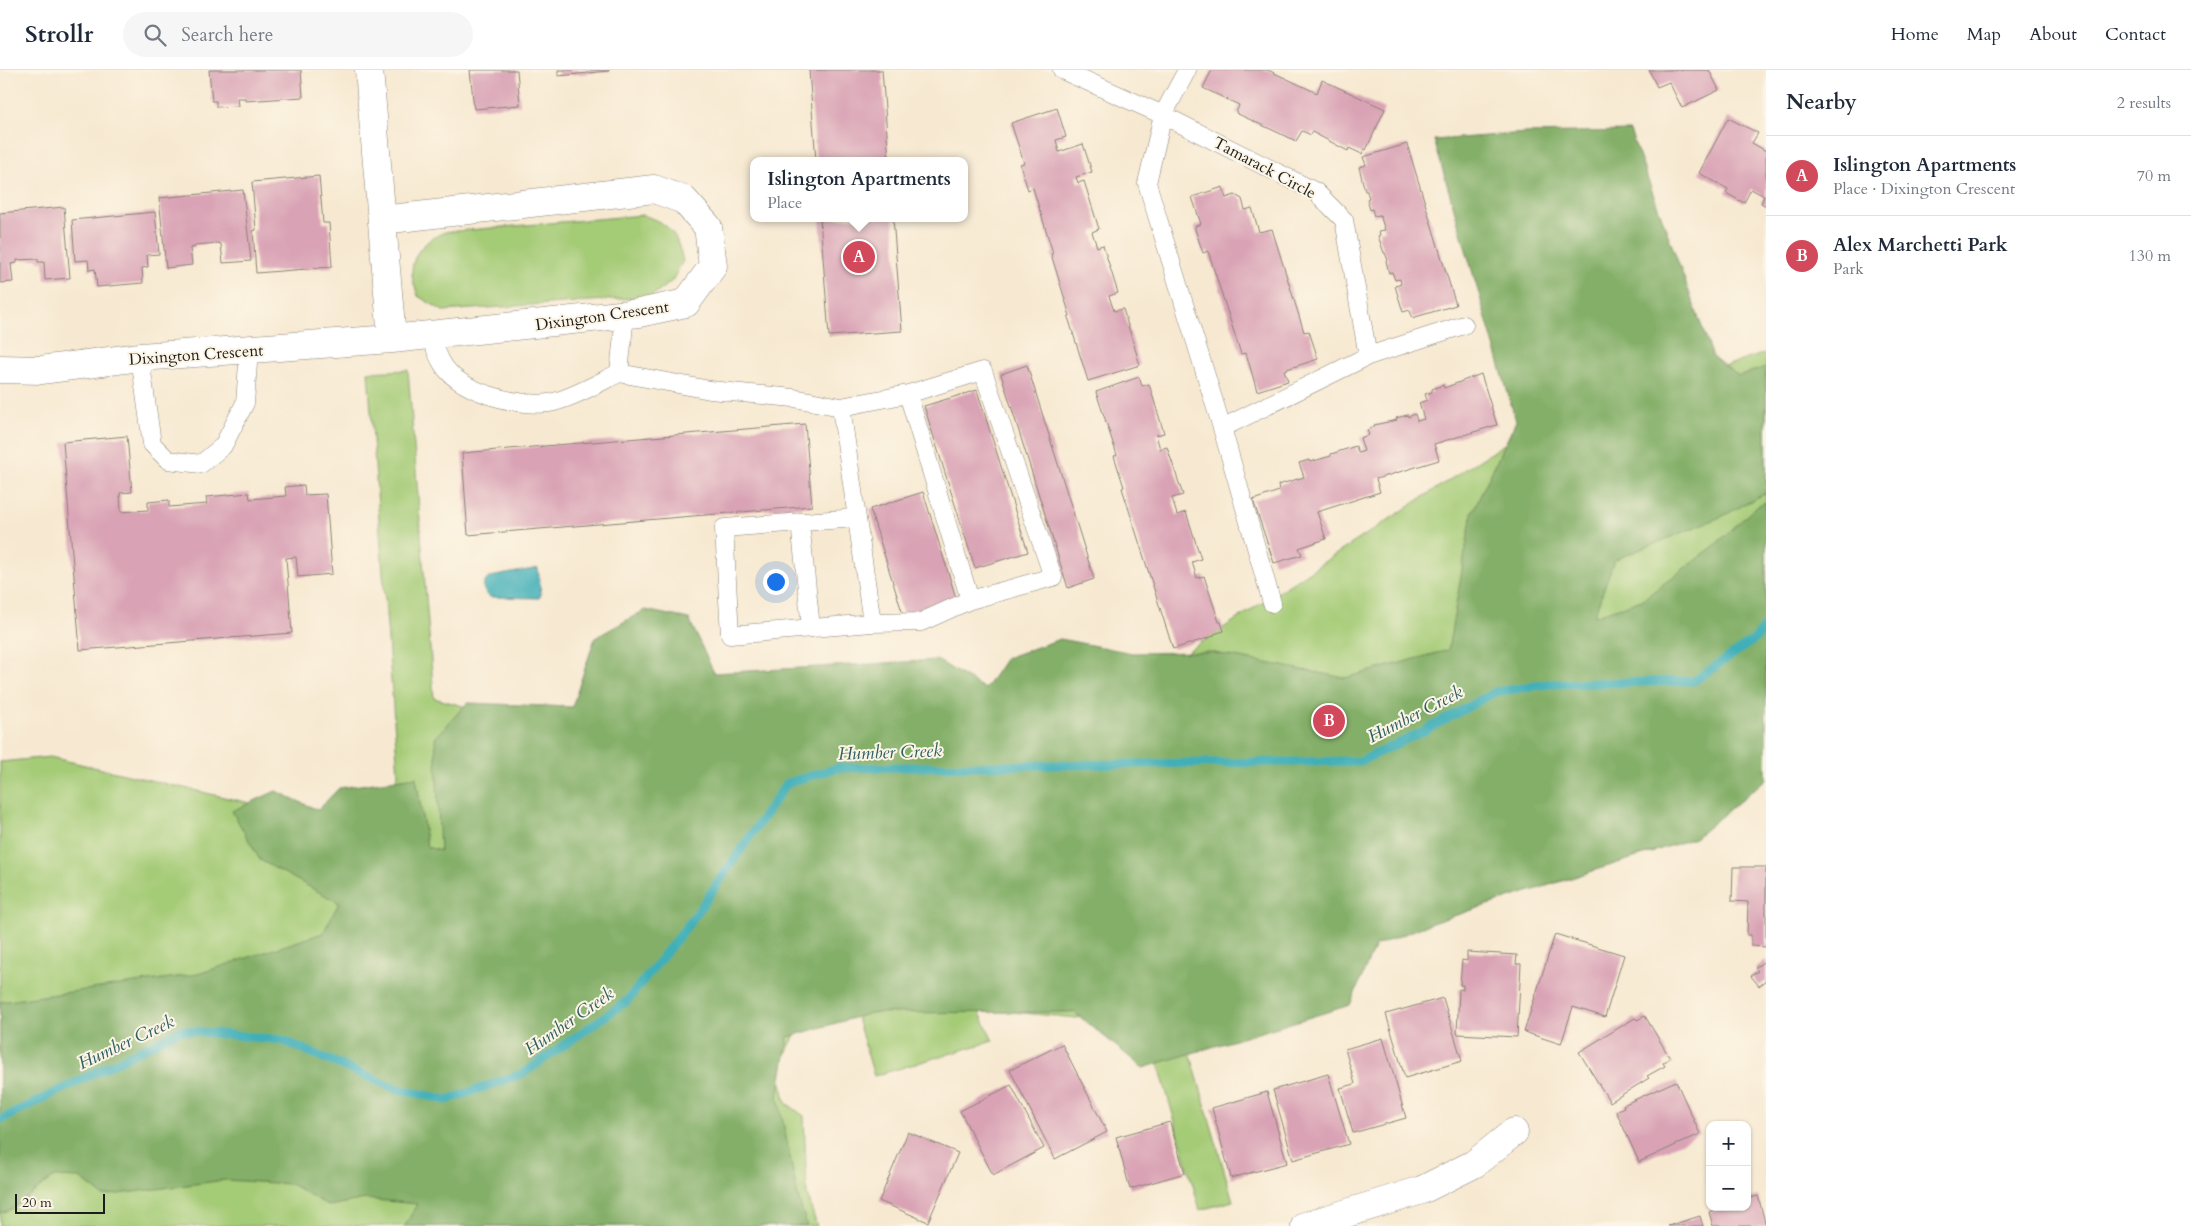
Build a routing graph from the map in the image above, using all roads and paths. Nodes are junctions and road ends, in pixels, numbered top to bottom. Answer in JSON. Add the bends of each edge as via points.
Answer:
{"nodes":[{"id":1,"x":369,"y":70,"type":"edge"},
{"id":2,"x":1062,"y":70,"type":"edge"},
{"id":3,"x":1187,"y":70,"type":"edge"},
{"id":4,"x":1164,"y":115,"type":"junction"},
{"id":5,"x":382,"y":220,"type":"junction"},
{"id":6,"x":625,"y":315,"type":"junction"},
{"id":7,"x":1464,"y":325,"type":"dead end"},
{"id":8,"x":430,"y":335,"type":"junction"},
{"id":9,"x":392,"y":339,"type":"junction"},
{"id":10,"x":249,"y":350,"type":"junction"},
{"id":11,"x":1368,"y":356,"type":"junction"},
{"id":12,"x":140,"y":357,"type":"junction"},
{"id":13,"x":0,"y":369,"type":"edge"},
{"id":14,"x":619,"y":374,"type":"junction"},
{"id":15,"x":908,"y":394,"type":"junction"},
{"id":16,"x":841,"y":407,"type":"junction"},
{"id":17,"x":1222,"y":428,"type":"junction"},
{"id":18,"x":857,"y":518,"type":"junction"},
{"id":19,"x":800,"y":522,"type":"junction"},
{"id":20,"x":970,"y":600,"type":"junction"},
{"id":21,"x":1272,"y":604,"type":"dead end"},
{"id":22,"x":872,"y":623,"type":"junction"},
{"id":23,"x":811,"y":628,"type":"junction"},
{"id":24,"x":1514,"y":1132,"type":"dead end"},
{"id":25,"x":1305,"y":1226,"type":"edge"}],
"edges":[{"from":1,"to":5,"type":"street"},
{"from":2,"to":4,"type":"lane","name":"Tamarack Circle"},
{"from":3,"to":4,"type":"lane"},
{"from":4,"to":11,"type":"lane","name":"Tamarack Circle","via":[[1316,192],[1344,220]]},
{"from":4,"to":17,"type":"lane","via":[[1147,183]]},
{"from":5,"to":6,"type":"street","name":"Dixington Crescent","via":[[654,189],[684,200],[708,227],[713,266],[686,303]]},
{"from":5,"to":9,"type":"street"},
{"from":6,"to":8,"type":"street","name":"Dixington Crescent"},
{"from":6,"to":14,"type":"lane"},
{"from":7,"to":11,"type":"lane"},
{"from":8,"to":9,"type":"street","name":"Dixington Crescent"},
{"from":8,"to":14,"type":"lane","via":[[442,364],[456,379],[487,394],[524,403],[550,403]]},
{"from":9,"to":10,"type":"street","name":"Dixington Crescent"},
{"from":10,"to":12,"type":"street","name":"Dixington Crescent"},
{"from":10,"to":12,"type":"lane","via":[[245,403],[223,446],[201,464],[168,460],[152,444]]},
{"from":11,"to":17,"type":"lane"},
{"from":12,"to":13,"type":"street","name":"Dixington Crescent","via":[[41,370]]},
{"from":14,"to":16,"type":"lane"},
{"from":15,"to":16,"type":"lane"},
{"from":15,"to":20,"type":"lane"},
{"from":15,"to":20,"type":"lane","via":[[983,371],[1053,577]]},
{"from":16,"to":18,"type":"lane"},
{"from":17,"to":21,"type":"lane"},
{"from":18,"to":19,"type":"lane"},
{"from":18,"to":22,"type":"lane"},
{"from":19,"to":23,"type":"lane"},
{"from":19,"to":23,"type":"lane","via":[[724,528],[730,635]]},
{"from":20,"to":22,"type":"lane","via":[[922,622]]},
{"from":22,"to":23,"type":"lane"},
{"from":24,"to":25,"type":"street","via":[[1474,1164],[1422,1190]]}]}
